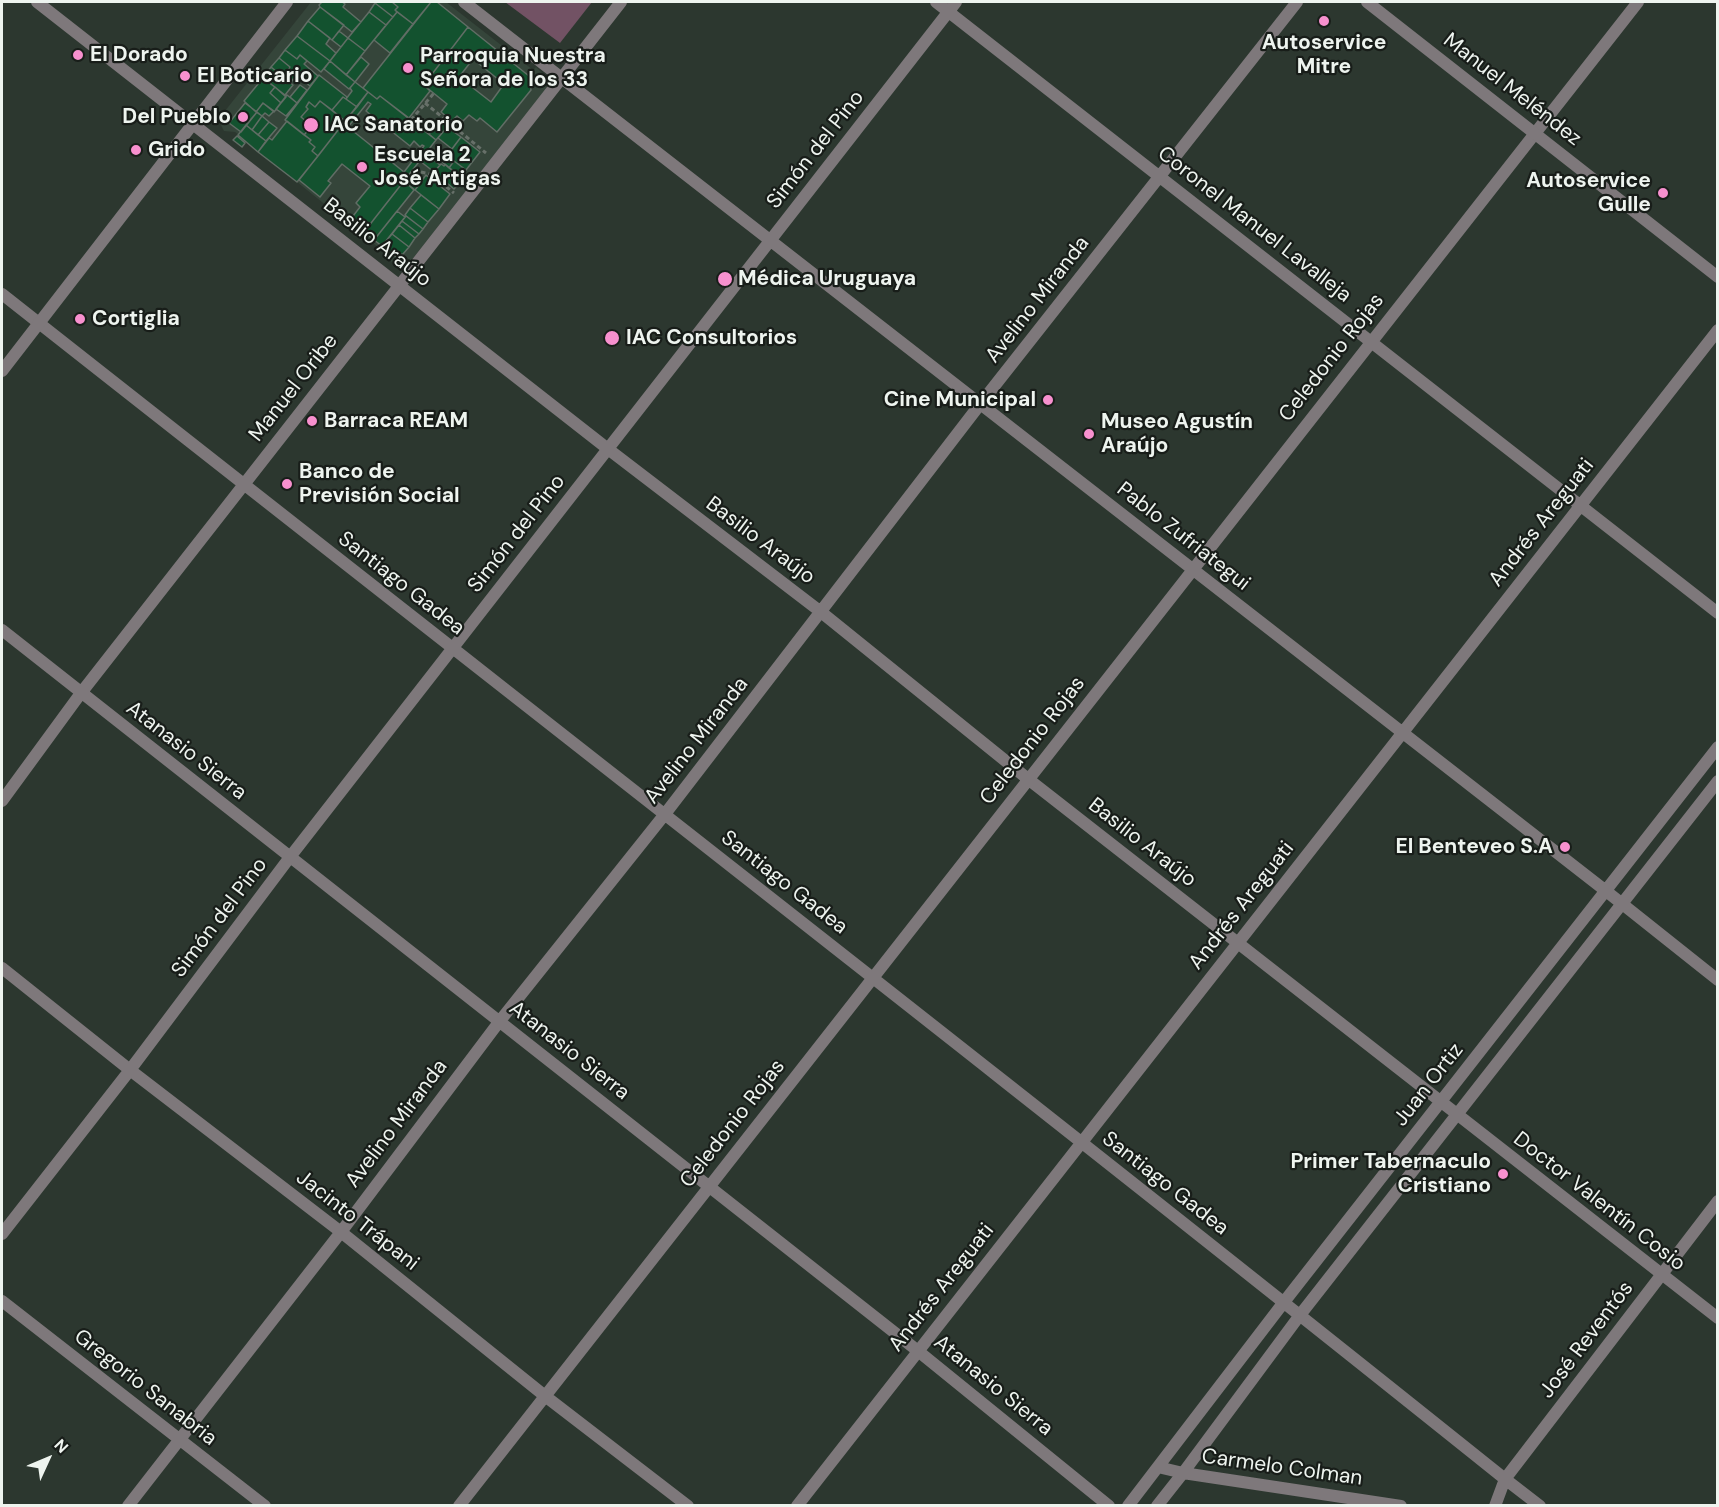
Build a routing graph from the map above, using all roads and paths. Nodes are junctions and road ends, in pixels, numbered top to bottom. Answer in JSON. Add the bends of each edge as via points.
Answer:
{"nodes":[{"id":1,"x":37,"y":2,"type":"edge"},
{"id":2,"x":287,"y":2,"type":"edge"},
{"id":3,"x":464,"y":2,"type":"edge"},
{"id":4,"x":621,"y":2,"type":"edge"},
{"id":5,"x":936,"y":2,"type":"edge"},
{"id":6,"x":1297,"y":2,"type":"edge"},
{"id":7,"x":1367,"y":2,"type":"edge"},
{"id":8,"x":1638,"y":2,"type":"edge"},
{"id":9,"x":952,"y":6,"type":"edge"},
{"id":10,"x":561,"y":77,"type":"junction"},
{"id":11,"x":434,"y":93,"type":"dead end"},
{"id":12,"x":425,"y":103,"type":"junction"},
{"id":13,"x":411,"y":120,"type":"dead end"},
{"id":14,"x":193,"y":124,"type":"junction"},
{"id":15,"x":1534,"y":132,"type":"junction"},
{"id":16,"x":486,"y":153,"type":"dead end"},
{"id":17,"x":421,"y":172,"type":"dead end"},
{"id":18,"x":1161,"y":176,"type":"junction"},
{"id":19,"x":454,"y":193,"type":"dead end"},
{"id":20,"x":770,"y":240,"type":"junction"},
{"id":21,"x":1718,"y":277,"type":"edge"},
{"id":22,"x":399,"y":286,"type":"junction"},
{"id":23,"x":2,"y":294,"type":"edge"},
{"id":24,"x":38,"y":323,"type":"junction"},
{"id":25,"x":1718,"y":330,"type":"edge"},
{"id":26,"x":1370,"y":341,"type":"junction"},
{"id":27,"x":2,"y":371,"type":"edge"},
{"id":28,"x":981,"y":403,"type":"junction"},
{"id":29,"x":608,"y":449,"type":"junction"},
{"id":30,"x":244,"y":485,"type":"junction"},
{"id":31,"x":1580,"y":506,"type":"junction"},
{"id":32,"x":1192,"y":569,"type":"junction"},
{"id":33,"x":821,"y":612,"type":"junction"},
{"id":34,"x":1718,"y":613,"type":"edge"},
{"id":35,"x":2,"y":630,"type":"edge"},
{"id":36,"x":452,"y":649,"type":"junction"},
{"id":37,"x":81,"y":693,"type":"junction"},
{"id":38,"x":1402,"y":733,"type":"junction"},
{"id":39,"x":1718,"y":747,"type":"edge"},
{"id":40,"x":1028,"y":779,"type":"junction"},
{"id":41,"x":1718,"y":781,"type":"edge"},
{"id":42,"x":2,"y":801,"type":"edge"},
{"id":43,"x":665,"y":814,"type":"junction"},
{"id":44,"x":290,"y":857,"type":"junction"},
{"id":45,"x":1606,"y":891,"type":"junction"},
{"id":46,"x":1622,"y":904,"type":"junction"},
{"id":47,"x":1238,"y":943,"type":"junction"},
{"id":48,"x":2,"y":968,"type":"edge"},
{"id":49,"x":872,"y":978,"type":"junction"},
{"id":50,"x":1718,"y":980,"type":"edge"},
{"id":51,"x":499,"y":1022,"type":"junction"},
{"id":52,"x":130,"y":1070,"type":"junction"},
{"id":53,"x":1441,"y":1102,"type":"junction"},
{"id":54,"x":1457,"y":1115,"type":"junction"},
{"id":55,"x":1081,"y":1143,"type":"junction"},
{"id":56,"x":709,"y":1186,"type":"junction"},
{"id":57,"x":1718,"y":1201,"type":"edge"},
{"id":58,"x":341,"y":1232,"type":"junction"},
{"id":59,"x":2,"y":1234,"type":"edge"},
{"id":60,"x":1661,"y":1275,"type":"junction"},
{"id":61,"x":2,"y":1301,"type":"edge"},
{"id":62,"x":1284,"y":1302,"type":"junction"},
{"id":63,"x":1300,"y":1316,"type":"junction"},
{"id":64,"x":1718,"y":1318,"type":"edge"},
{"id":65,"x":918,"y":1351,"type":"junction"},
{"id":66,"x":544,"y":1396,"type":"junction"},
{"id":67,"x":180,"y":1440,"type":"junction"},
{"id":68,"x":1158,"y":1467,"type":"junction"},
{"id":69,"x":1183,"y":1473,"type":"junction"},
{"id":70,"x":1504,"y":1479,"type":"junction"},
{"id":71,"x":128,"y":1506,"type":"edge"},
{"id":72,"x":266,"y":1506,"type":"edge"},
{"id":73,"x":459,"y":1506,"type":"edge"},
{"id":74,"x":688,"y":1506,"type":"edge"},
{"id":75,"x":797,"y":1506,"type":"edge"},
{"id":76,"x":1109,"y":1506,"type":"edge"},
{"id":77,"x":1128,"y":1506,"type":"edge"},
{"id":78,"x":1157,"y":1506,"type":"edge"},
{"id":79,"x":1401,"y":1506,"type":"edge"},
{"id":80,"x":1495,"y":1506,"type":"edge"},
{"id":81,"x":1540,"y":1506,"type":"edge"}],
"edges":[{"from":1,"to":14,"type":"street","name":"Basilio Araújo"},
{"from":2,"to":14,"type":"street"},
{"from":3,"to":10,"type":"street","name":"Pablo Zufriategui"},
{"from":4,"to":10,"type":"street","name":"Manuel Oribe"},
{"from":5,"to":9,"type":"street","name":"Coronel Manuel Lavalleja"},
{"from":6,"to":18,"type":"street","name":"Avelino Miranda"},
{"from":7,"to":15,"type":"street","name":"Manuel Meléndez"},
{"from":8,"to":15,"type":"street","name":"Celedonio Rojas"},
{"from":9,"to":18,"type":"street","name":"Coronel Manuel Lavalleja"},
{"from":9,"to":20,"type":"street","name":"Simón del Pino"},
{"from":10,"to":20,"type":"street","name":"Pablo Zufriategui"},
{"from":10,"to":22,"type":"street","name":"Manuel Oribe"},
{"from":11,"to":12,"type":"path"},
{"from":12,"to":13,"type":"path"},
{"from":12,"to":16,"type":"path"},
{"from":14,"to":22,"type":"street","name":"Basilio Araújo"},
{"from":14,"to":24,"type":"street"},
{"from":15,"to":21,"type":"street","name":"Manuel Meléndez"},
{"from":15,"to":26,"type":"street","name":"Celedonio Rojas"},
{"from":17,"to":19,"type":"path","via":[[430,174]]},
{"from":18,"to":26,"type":"street","name":"Coronel Manuel Lavalleja"},
{"from":18,"to":28,"type":"street","name":"Avelino Miranda"},
{"from":20,"to":28,"type":"street","name":"Pablo Zufriategui"},
{"from":20,"to":29,"type":"street","name":"Simón del Pino"},
{"from":22,"to":29,"type":"street","name":"Basilio Araújo"},
{"from":22,"to":30,"type":"street","name":"Manuel Oribe"},
{"from":23,"to":24,"type":"street","name":"Santiago Gadea"},
{"from":24,"to":27,"type":"street"},
{"from":24,"to":30,"type":"street","name":"Santiago Gadea"},
{"from":25,"to":31,"type":"street","name":"Andrés Areguati"},
{"from":26,"to":31,"type":"street","name":"Coronel Manuel Lavalleja"},
{"from":26,"to":32,"type":"street","name":"Celedonio Rojas"},
{"from":28,"to":32,"type":"street","name":"Pablo Zufriategui"},
{"from":28,"to":33,"type":"street","name":"Avelino Miranda"},
{"from":29,"to":33,"type":"street","name":"Basilio Araújo"},
{"from":29,"to":36,"type":"street","name":"Simón del Pino"},
{"from":30,"to":36,"type":"street","name":"Santiago Gadea"},
{"from":30,"to":37,"type":"street","name":"Manuel Oribe"},
{"from":31,"to":34,"type":"street","name":"Coronel Manuel Lavalleja"},
{"from":31,"to":38,"type":"street","name":"Andrés Areguati"},
{"from":32,"to":38,"type":"street","name":"Pablo Zufriategui"},
{"from":32,"to":40,"type":"street","name":"Celedonio Rojas"},
{"from":33,"to":40,"type":"street","name":"Basilio Araújo"},
{"from":33,"to":43,"type":"street","name":"Avelino Miranda"},
{"from":35,"to":37,"type":"street","name":"Atanasio Sierra"},
{"from":36,"to":43,"type":"street","name":"Santiago Gadea"},
{"from":36,"to":44,"type":"street","name":"Simón del Pino"},
{"from":37,"to":42,"type":"street","name":"Manuel Oribe"},
{"from":37,"to":44,"type":"street","name":"Atanasio Sierra"},
{"from":38,"to":45,"type":"street","name":"Pablo Zufriategui"},
{"from":38,"to":47,"type":"street","name":"Andrés Areguati"},
{"from":39,"to":45,"type":"street","name":"Juan Ortiz"},
{"from":40,"to":47,"type":"street","name":"Basilio Araújo"},
{"from":40,"to":49,"type":"street","name":"Celedonio Rojas"},
{"from":41,"to":46,"type":"street","name":"Juan Ortiz"},
{"from":43,"to":49,"type":"street","name":"Santiago Gadea"},
{"from":43,"to":51,"type":"street","name":"Avelino Miranda"},
{"from":44,"to":51,"type":"street","name":"Atanasio Sierra"},
{"from":44,"to":52,"type":"street","name":"Simón del Pino"},
{"from":45,"to":46,"type":"street","name":"Pablo Zufriategui"},
{"from":45,"to":53,"type":"street","name":"Juan Ortiz"},
{"from":46,"to":50,"type":"street","name":"Pablo Zufriategui"},
{"from":46,"to":54,"type":"street","name":"Juan Ortiz"},
{"from":47,"to":53,"type":"street","name":"Basilio Araújo"},
{"from":47,"to":55,"type":"street","name":"Andrés Areguati"},
{"from":48,"to":52,"type":"street","name":"Jacinto Trápani"},
{"from":49,"to":55,"type":"street","name":"Santiago Gadea"},
{"from":49,"to":56,"type":"street","name":"Celedonio Rojas"},
{"from":51,"to":56,"type":"street","name":"Atanasio Sierra"},
{"from":51,"to":58,"type":"street","name":"Avelino Miranda"},
{"from":52,"to":58,"type":"street","name":"Jacinto Trápani"},
{"from":52,"to":59,"type":"street","name":"Simón del Pino"},
{"from":53,"to":54,"type":"street","name":"Basilio Araújo"},
{"from":53,"to":62,"type":"street","name":"Juan Ortiz"},
{"from":54,"to":60,"type":"street","name":"Doctor Valentín Cosio"},
{"from":54,"to":63,"type":"street","name":"Juan Ortiz"},
{"from":55,"to":62,"type":"street","name":"Santiago Gadea"},
{"from":55,"to":65,"type":"street","name":"Andrés Areguati"},
{"from":56,"to":65,"type":"street","name":"Atanasio Sierra"},
{"from":56,"to":66,"type":"street","name":"Celedonio Rojas"},
{"from":57,"to":60,"type":"street","name":"José Reventós"},
{"from":58,"to":66,"type":"street","name":"Jacinto Trápani"},
{"from":58,"to":67,"type":"street","name":"Avelino Miranda"},
{"from":60,"to":64,"type":"street","name":"Doctor Valentín Cosio"},
{"from":60,"to":70,"type":"street","name":"José Reventós"},
{"from":61,"to":67,"type":"street","name":"Gregorio Sanabria"},
{"from":62,"to":63,"type":"street","name":"Santiago Gadea"},
{"from":62,"to":68,"type":"street","name":"Juan Ortiz"},
{"from":63,"to":69,"type":"street","name":"Juan Ortiz"},
{"from":63,"to":70,"type":"street","name":"Santiago Gadea"},
{"from":65,"to":75,"type":"street","name":"Andrés Areguati"},
{"from":65,"to":76,"type":"street","name":"Atanasio Sierra"},
{"from":66,"to":73,"type":"street","name":"Celedonio Rojas"},
{"from":66,"to":74,"type":"street","name":"Jacinto Trápani"},
{"from":67,"to":71,"type":"street","name":"Avelino Miranda"},
{"from":67,"to":72,"type":"street","name":"Gregorio Sanabria"},
{"from":68,"to":69,"type":"street","name":"Carmelo Colman"},
{"from":68,"to":77,"type":"street","name":"Juan Ortiz"},
{"from":69,"to":78,"type":"street","name":"Juan Ortiz"},
{"from":69,"to":79,"type":"street","name":"Carmelo Colman"},
{"from":70,"to":80,"type":"street","name":"José Reventós"},
{"from":70,"to":81,"type":"street","name":"Santiago Gadea"}]}
